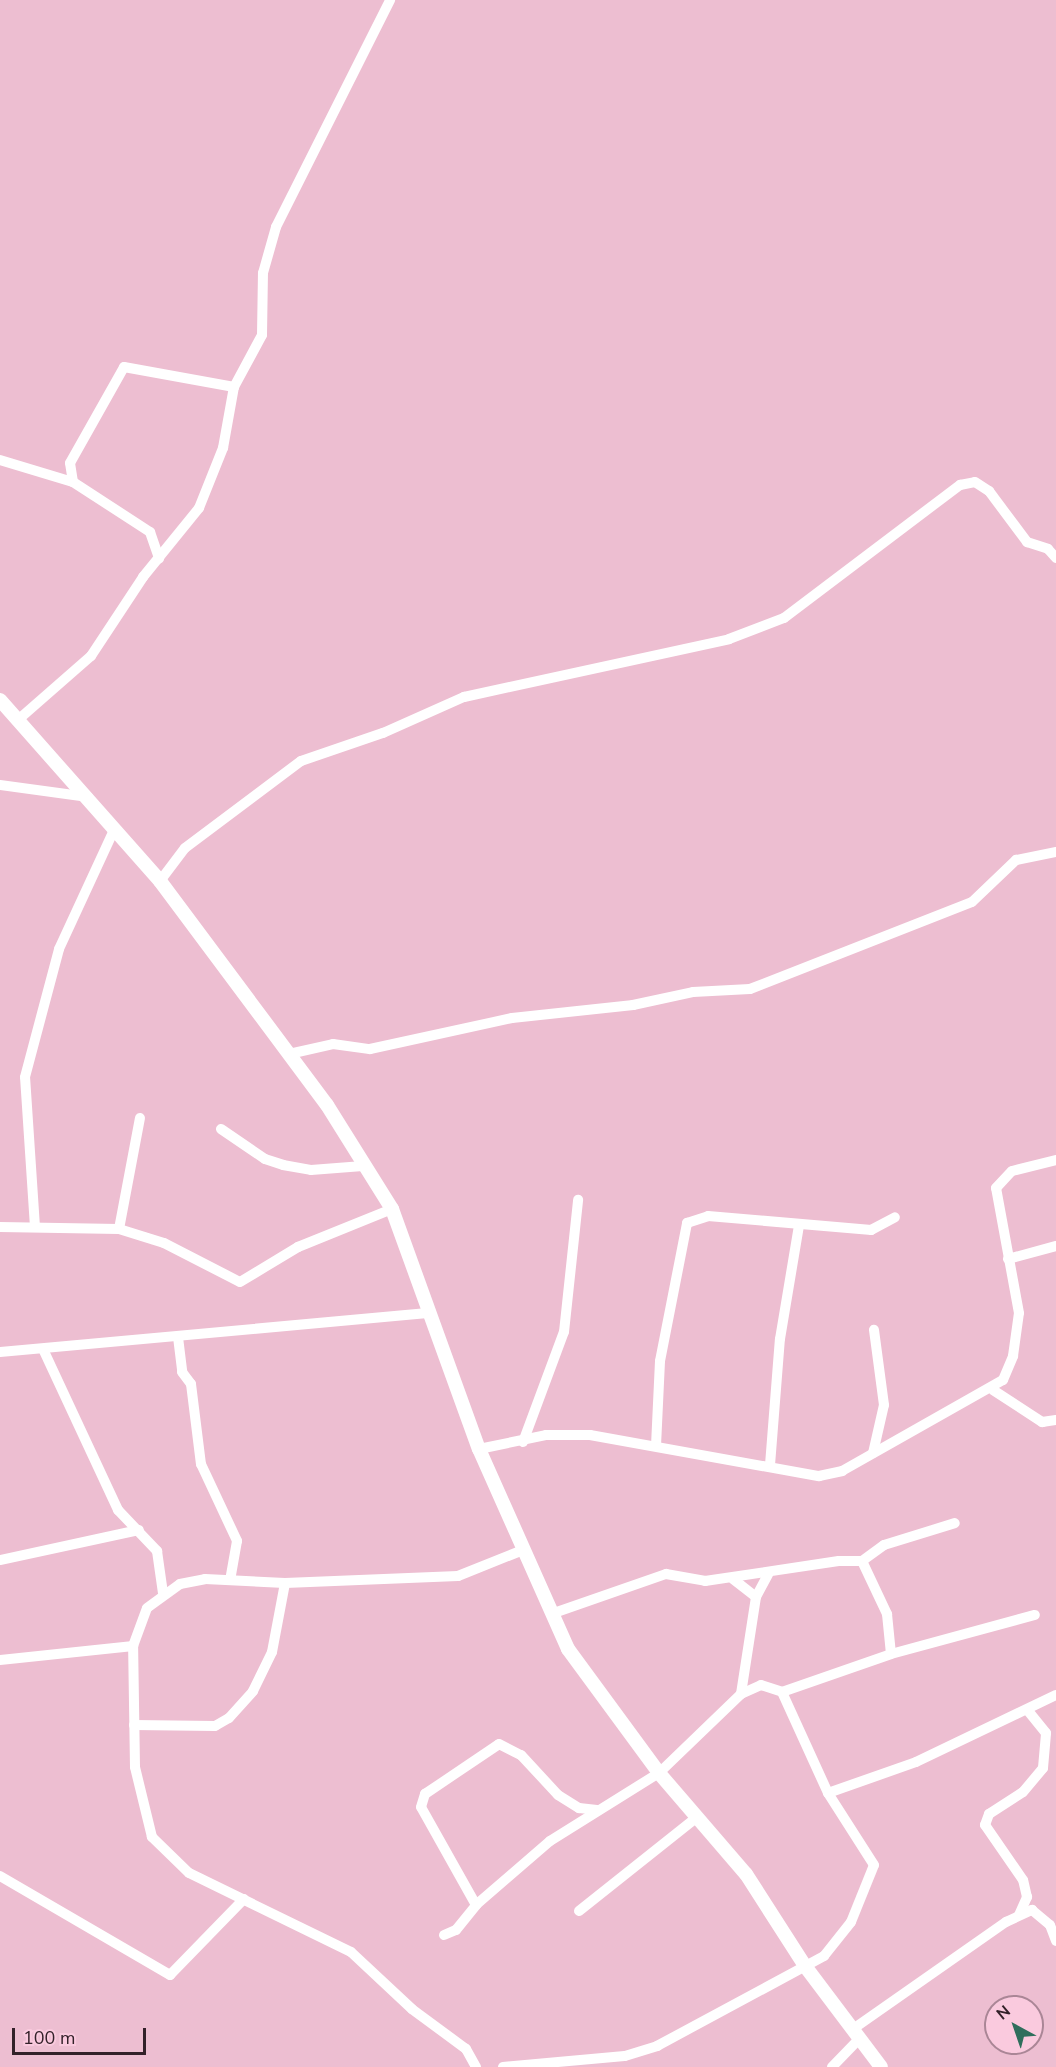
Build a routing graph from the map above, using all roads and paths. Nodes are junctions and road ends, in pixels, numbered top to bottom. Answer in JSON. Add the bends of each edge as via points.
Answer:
{"nodes":[{"id":1,"x":390,"y":0,"type":"edge"},
{"id":2,"x":234,"y":387,"type":"junction"},
{"id":3,"x":0,"y":460,"type":"edge"},
{"id":4,"x":73,"y":482,"type":"junction"},
{"id":5,"x":159,"y":558,"type":"junction"},
{"id":6,"x":1056,"y":558,"type":"edge"},
{"id":7,"x":0,"y":700,"type":"edge"},
{"id":8,"x":19,"y":719,"type":"junction"},
{"id":9,"x":0,"y":785,"type":"edge"},
{"id":10,"x":89,"y":797,"type":"junction"},
{"id":11,"x":115,"y":828,"type":"junction"},
{"id":12,"x":1056,"y":852,"type":"edge"},
{"id":13,"x":160,"y":881,"type":"junction"},
{"id":14,"x":289,"y":1054,"type":"junction"},
{"id":15,"x":140,"y":1118,"type":"dead end"},
{"id":16,"x":221,"y":1129,"type":"dead end"},
{"id":17,"x":1056,"y":1160,"type":"edge"},
{"id":18,"x":363,"y":1166,"type":"junction"},
{"id":19,"x":578,"y":1200,"type":"dead end"},
{"id":20,"x":392,"y":1209,"type":"junction"},
{"id":21,"x":895,"y":1217,"type":"dead end"},
{"id":22,"x":799,"y":1226,"type":"junction"},
{"id":23,"x":0,"y":1227,"type":"edge"},
{"id":24,"x":35,"y":1227,"type":"junction"},
{"id":25,"x":119,"y":1229,"type":"junction"},
{"id":26,"x":1056,"y":1246,"type":"edge"},
{"id":27,"x":1008,"y":1259,"type":"junction"},
{"id":28,"x":430,"y":1312,"type":"junction"},
{"id":29,"x":874,"y":1330,"type":"dead end"},
{"id":30,"x":178,"y":1337,"type":"junction"},
{"id":31,"x":43,"y":1349,"type":"junction"},
{"id":32,"x":0,"y":1352,"type":"edge"},
{"id":33,"x":993,"y":1390,"type":"junction"},
{"id":34,"x":1056,"y":1420,"type":"edge"},
{"id":35,"x":523,"y":1442,"type":"junction"},
{"id":36,"x":656,"y":1446,"type":"junction"},
{"id":37,"x":479,"y":1449,"type":"junction"},
{"id":38,"x":873,"y":1453,"type":"junction"},
{"id":39,"x":770,"y":1465,"type":"junction"},
{"id":40,"x":955,"y":1523,"type":"dead end"},
{"id":41,"x":139,"y":1530,"type":"junction"},
{"id":42,"x":523,"y":1550,"type":"junction"},
{"id":43,"x":0,"y":1560,"type":"edge"},
{"id":44,"x":862,"y":1561,"type":"junction"},
{"id":45,"x":768,"y":1574,"type":"junction"},
{"id":46,"x":230,"y":1579,"type":"junction"},
{"id":47,"x":733,"y":1579,"type":"junction"},
{"id":48,"x":285,"y":1583,"type":"junction"},
{"id":49,"x":163,"y":1593,"type":"junction"},
{"id":50,"x":756,"y":1597,"type":"junction"},
{"id":51,"x":551,"y":1614,"type":"junction"},
{"id":52,"x":1035,"y":1615,"type":"dead end"},
{"id":53,"x":133,"y":1646,"type":"junction"},
{"id":54,"x":891,"y":1654,"type":"junction"},
{"id":55,"x":0,"y":1660,"type":"edge"},
{"id":56,"x":782,"y":1692,"type":"junction"},
{"id":57,"x":741,"y":1694,"type":"junction"},
{"id":58,"x":1056,"y":1695,"type":"edge"},
{"id":59,"x":1028,"y":1711,"type":"junction"},
{"id":60,"x":134,"y":1725,"type":"junction"},
{"id":61,"x":659,"y":1773,"type":"junction"},
{"id":62,"x":828,"y":1793,"type":"junction"},
{"id":63,"x":597,"y":1810,"type":"junction"},
{"id":64,"x":696,"y":1818,"type":"junction"},
{"id":65,"x":0,"y":1876,"type":"edge"},
{"id":66,"x":244,"y":1899,"type":"junction"},
{"id":67,"x":476,"y":1905,"type":"junction"},
{"id":68,"x":579,"y":1911,"type":"dead end"},
{"id":69,"x":1019,"y":1916,"type":"junction"},
{"id":70,"x":444,"y":1935,"type":"dead end"},
{"id":71,"x":1056,"y":1941,"type":"edge"},
{"id":72,"x":805,"y":1966,"type":"junction"},
{"id":73,"x":857,"y":2034,"type":"junction"},
{"id":74,"x":476,"y":2067,"type":"edge"},
{"id":75,"x":505,"y":2067,"type":"edge"},
{"id":76,"x":832,"y":2067,"type":"edge"},
{"id":77,"x":881,"y":2067,"type":"edge"}],
"edges":[{"from":1,"to":2,"type":"street","via":[[276,227],[263,273],[262,335]]},
{"from":2,"to":4,"type":"street","via":[[124,367],[70,463]]},
{"from":2,"to":5,"type":"street","via":[[223,448],[199,508]]},
{"from":3,"to":4,"type":"street"},
{"from":4,"to":5,"type":"street","via":[[150,532]]},
{"from":5,"to":8,"type":"street","via":[[91,656]]},
{"from":6,"to":13,"type":"street","via":[[1048,549],[1027,542],[989,492],[975,482],[960,484],[784,618],[729,639],[464,697],[383,734],[301,761],[186,848]]},
{"from":7,"to":8,"type":"street"},
{"from":8,"to":10,"type":"street"},
{"from":9,"to":10,"type":"street"},
{"from":10,"to":11,"type":"street"},
{"from":11,"to":13,"type":"street"},
{"from":11,"to":24,"type":"street","via":[[59,949],[25,1077]]},
{"from":12,"to":14,"type":"street","via":[[1016,860],[972,902],[750,989],[693,992],[633,1005],[512,1018],[370,1049],[333,1044]]},
{"from":13,"to":14,"type":"street"},
{"from":14,"to":18,"type":"street"},
{"from":15,"to":25,"type":"street"},
{"from":16,"to":18,"type":"street","via":[[265,1159],[283,1165],[311,1170]]},
{"from":17,"to":27,"type":"street","via":[[1001,1177],[999,1221]]},
{"from":18,"to":20,"type":"street"},
{"from":19,"to":35,"type":"street","via":[[564,1332]]},
{"from":20,"to":25,"type":"street","via":[[298,1247],[240,1282],[164,1243]]},
{"from":20,"to":28,"type":"street"},
{"from":21,"to":22,"type":"street","via":[[871,1230]]},
{"from":22,"to":36,"type":"street","via":[[708,1216],[687,1223],[660,1361]]},
{"from":22,"to":39,"type":"street","via":[[780,1339]]},
{"from":23,"to":24,"type":"street"},
{"from":24,"to":25,"type":"street"},
{"from":26,"to":27,"type":"street"},
{"from":27,"to":33,"type":"street","via":[[1019,1313],[1013,1356]]},
{"from":28,"to":30,"type":"street"},
{"from":28,"to":37,"type":"street"},
{"from":29,"to":38,"type":"street","via":[[884,1405]]},
{"from":30,"to":31,"type":"street"},
{"from":30,"to":46,"type":"street","via":[[182,1372],[191,1384],[201,1464],[237,1541]]},
{"from":31,"to":32,"type":"street"},
{"from":31,"to":41,"type":"street","via":[[118,1510]]},
{"from":33,"to":34,"type":"street","via":[[1042,1422]]},
{"from":33,"to":38,"type":"street"},
{"from":35,"to":36,"type":"street","via":[[546,1435],[590,1435]]},
{"from":35,"to":37,"type":"street"},
{"from":36,"to":39,"type":"street"},
{"from":37,"to":42,"type":"street"},
{"from":38,"to":39,"type":"street","via":[[842,1471],[819,1476]]},
{"from":40,"to":44,"type":"street","via":[[884,1545]]},
{"from":41,"to":43,"type":"street"},
{"from":41,"to":49,"type":"street","via":[[157,1551]]},
{"from":42,"to":48,"type":"street","via":[[458,1576]]},
{"from":42,"to":51,"type":"street"},
{"from":44,"to":45,"type":"street"},
{"from":44,"to":54,"type":"street","via":[[887,1614]]},
{"from":45,"to":47,"type":"street"},
{"from":45,"to":50,"type":"street"},
{"from":46,"to":48,"type":"street"},
{"from":46,"to":49,"type":"street","via":[[189,1582]]},
{"from":47,"to":50,"type":"street"},
{"from":47,"to":51,"type":"street","via":[[705,1581],[666,1574]]},
{"from":48,"to":60,"type":"street","via":[[272,1652],[253,1690],[229,1718],[215,1726]]},
{"from":49,"to":53,"type":"street","via":[[147,1608]]},
{"from":50,"to":57,"type":"street"},
{"from":51,"to":61,"type":"street","via":[[594,1690]]},
{"from":52,"to":54,"type":"street"},
{"from":53,"to":55,"type":"street"},
{"from":53,"to":60,"type":"street"},
{"from":54,"to":56,"type":"street"},
{"from":56,"to":57,"type":"street","via":[[762,1685]]},
{"from":56,"to":62,"type":"street"},
{"from":57,"to":61,"type":"street"},
{"from":58,"to":59,"type":"street"},
{"from":59,"to":62,"type":"street","via":[[916,1762]]},
{"from":59,"to":69,"type":"street","via":[[1046,1734],[1043,1768],[1023,1792],[989,1814],[985,1825],[1023,1880],[1027,1897]]},
{"from":60,"to":66,"type":"street","via":[[135,1767],[152,1837],[189,1873]]},
{"from":61,"to":63,"type":"street","via":[[622,1801]]},
{"from":61,"to":64,"type":"street"},
{"from":62,"to":72,"type":"street","via":[[874,1865],[851,1922],[824,1956]]},
{"from":63,"to":67,"type":"street","via":[[550,1841]]},
{"from":63,"to":67,"type":"street","via":[[579,1808],[558,1795],[521,1755],[499,1744],[424,1794],[422,1807]]},
{"from":64,"to":68,"type":"street"},
{"from":64,"to":72,"type":"street","via":[[746,1874]]},
{"from":65,"to":66,"type":"street","via":[[170,1975]]},
{"from":66,"to":74,"type":"street","via":[[351,1952],[412,2009],[466,2049]]},
{"from":67,"to":70,"type":"street","via":[[456,1930]]},
{"from":69,"to":71,"type":"street","via":[[1032,1910],[1050,1924]]},
{"from":69,"to":73,"type":"street"},
{"from":72,"to":73,"type":"street"},
{"from":72,"to":75,"type":"street","via":[[743,2005],[645,2051]]},
{"from":73,"to":76,"type":"street"},
{"from":73,"to":77,"type":"street"}]}
